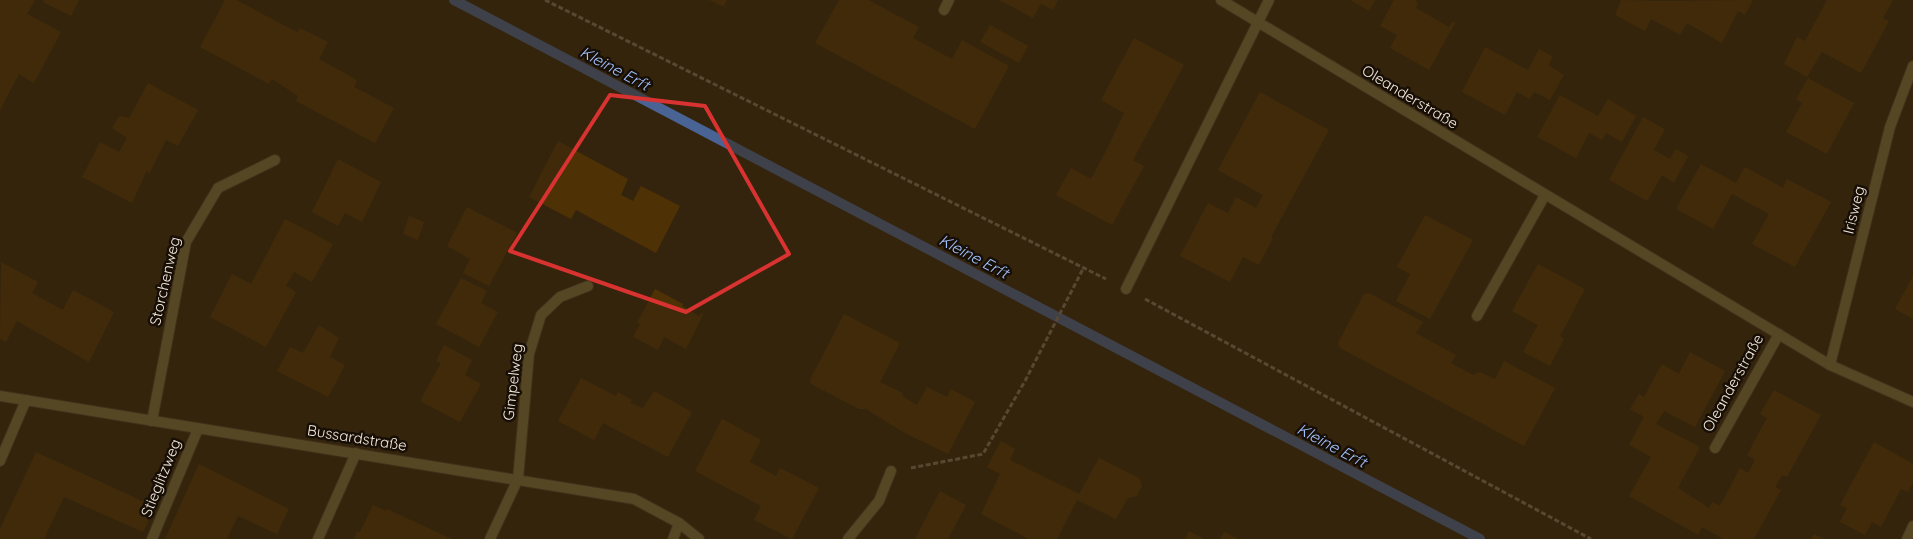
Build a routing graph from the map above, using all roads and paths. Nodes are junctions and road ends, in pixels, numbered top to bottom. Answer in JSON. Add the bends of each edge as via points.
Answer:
{"nodes":[{"id":1,"x":545,"y":0,"type":"edge"},
{"id":2,"x":949,"y":0,"type":"edge"},
{"id":3,"x":1221,"y":0,"type":"edge"},
{"id":4,"x":1269,"y":0,"type":"edge"},
{"id":5,"x":944,"y":10,"type":"dead end"},
{"id":6,"x":1259,"y":24,"type":"junction"},
{"id":7,"x":1913,"y":66,"type":"edge"},
{"id":8,"x":1909,"y":85,"type":"edge"},
{"id":9,"x":275,"y":160,"type":"dead end"},
{"id":10,"x":1545,"y":195,"type":"junction"},
{"id":11,"x":1083,"y":269,"type":"junction"},
{"id":12,"x":588,"y":286,"type":"dead end"},
{"id":13,"x":1126,"y":289,"type":"junction"},
{"id":14,"x":1477,"y":316,"type":"dead end"},
{"id":15,"x":1778,"y":334,"type":"junction"},
{"id":16,"x":1830,"y":365,"type":"junction"},
{"id":17,"x":0,"y":396,"type":"edge"},
{"id":18,"x":26,"y":400,"type":"junction"},
{"id":19,"x":1913,"y":402,"type":"edge"},
{"id":20,"x":152,"y":421,"type":"junction"},
{"id":21,"x":198,"y":429,"type":"junction"},
{"id":22,"x":1714,"y":448,"type":"dead end"},
{"id":23,"x":356,"y":453,"type":"junction"},
{"id":24,"x":0,"y":461,"type":"edge"},
{"id":25,"x":890,"y":471,"type":"joint"},
{"id":26,"x":518,"y":479,"type":"junction"},
{"id":27,"x":679,"y":523,"type":"junction"},
{"id":28,"x":1913,"y":526,"type":"edge"},
{"id":29,"x":152,"y":539,"type":"edge"},
{"id":30,"x":318,"y":539,"type":"edge"},
{"id":31,"x":490,"y":539,"type":"edge"},
{"id":32,"x":672,"y":539,"type":"edge"},
{"id":33,"x":699,"y":539,"type":"edge"},
{"id":34,"x":848,"y":539,"type":"edge"},
{"id":35,"x":1591,"y":539,"type":"edge"},
{"id":36,"x":1907,"y":539,"type":"edge"}],
"edges":[{"from":1,"to":11,"type":"path"},
{"from":2,"to":5,"type":"street"},
{"from":3,"to":6,"type":"street","name":"Oleanderstraße"},
{"from":4,"to":6,"type":"street"},
{"from":6,"to":10,"type":"street","name":"Oleanderstraße"},
{"from":6,"to":13,"type":"street"},
{"from":7,"to":8,"type":"street","name":"Irisweg"},
{"from":8,"to":16,"type":"street","name":"Irisweg","via":[[1890,127]]},
{"from":9,"to":20,"type":"street","name":"Storchenweg","via":[[218,188],[186,242]]},
{"from":10,"to":14,"type":"street"},
{"from":10,"to":15,"type":"street","name":"Oleanderstraße"},
{"from":11,"to":13,"type":"path"},
{"from":11,"to":25,"type":"path","via":[[1026,381],[983,454]]},
{"from":12,"to":26,"type":"street","name":"Gimpelweg","via":[[560,297],[541,316],[529,354]]},
{"from":13,"to":35,"type":"path"},
{"from":15,"to":16,"type":"street","name":"Oleanderstraße"},
{"from":15,"to":22,"type":"street","name":"Oleanderstraße"},
{"from":16,"to":19,"type":"street","name":"Oleanderstraße"},
{"from":17,"to":18,"type":"street","name":"Bussardstraße"},
{"from":18,"to":20,"type":"street","name":"Bussardstraße"},
{"from":18,"to":24,"type":"street"},
{"from":20,"to":21,"type":"street","name":"Bussardstraße"},
{"from":21,"to":23,"type":"street","name":"Bussardstraße"},
{"from":21,"to":29,"type":"street","name":"Stieglitzweg"},
{"from":23,"to":26,"type":"street","name":"Bussardstraße"},
{"from":23,"to":30,"type":"street"},
{"from":25,"to":34,"type":"street","via":[[879,501]]},
{"from":26,"to":27,"type":"street","name":"Bussardstraße","via":[[634,499]]},
{"from":26,"to":31,"type":"street","name":"Gimpelweg"},
{"from":27,"to":32,"type":"street"},
{"from":27,"to":33,"type":"street","name":"Bussardstraße"},
{"from":28,"to":36,"type":"street"}]}
